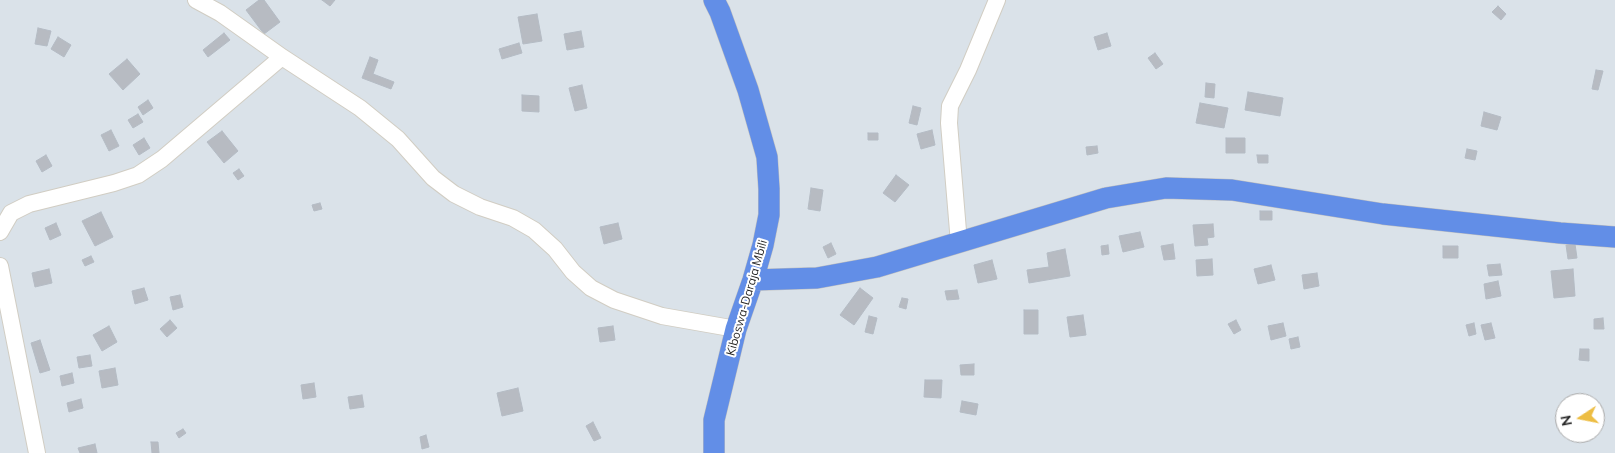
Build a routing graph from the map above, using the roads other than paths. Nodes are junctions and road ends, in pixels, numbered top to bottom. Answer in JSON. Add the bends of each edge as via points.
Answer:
{"nodes":[{"id":1,"x":196,"y":0,"type":"edge"},
{"id":2,"x":714,"y":0,"type":"edge"},
{"id":3,"x":997,"y":0,"type":"edge"},
{"id":4,"x":282,"y":58,"type":"junction"},
{"id":5,"x":0,"y":232,"type":"edge"},
{"id":6,"x":1615,"y":236,"type":"edge"},
{"id":7,"x":960,"y":243,"type":"junction"},
{"id":8,"x":0,"y":266,"type":"edge"},
{"id":9,"x":753,"y":280,"type":"junction"},
{"id":10,"x":736,"y":329,"type":"junction"},
{"id":11,"x":37,"y":453,"type":"edge"},
{"id":12,"x":714,"y":453,"type":"edge"}],
"edges":[{"from":1,"to":4,"type":"street"},
{"from":2,"to":9,"type":"main road","name":"Kiboswa-Daraja Mbili","via":[[748,90],[767,157],[769,215]]},
{"from":3,"to":7,"type":"street","via":[[950,106]]},
{"from":4,"to":5,"type":"street","via":[[162,159],[138,175],[28,204],[12,213]]},
{"from":4,"to":10,"type":"street","via":[[360,108],[398,139],[433,178],[454,194],[534,230],[591,288],[614,300],[656,314]]},
{"from":6,"to":7,"type":"main road","via":[[1383,214],[1232,190],[1166,188],[1106,198]]},
{"from":7,"to":9,"type":"main road","via":[[877,266],[817,278]]},
{"from":8,"to":11,"type":"street"},
{"from":9,"to":10,"type":"main road","name":"Kiboswa-Daraja Mbili"},
{"from":10,"to":12,"type":"main road","name":"Kiboswa-Daraja Mbili","via":[[714,420]]}]}
